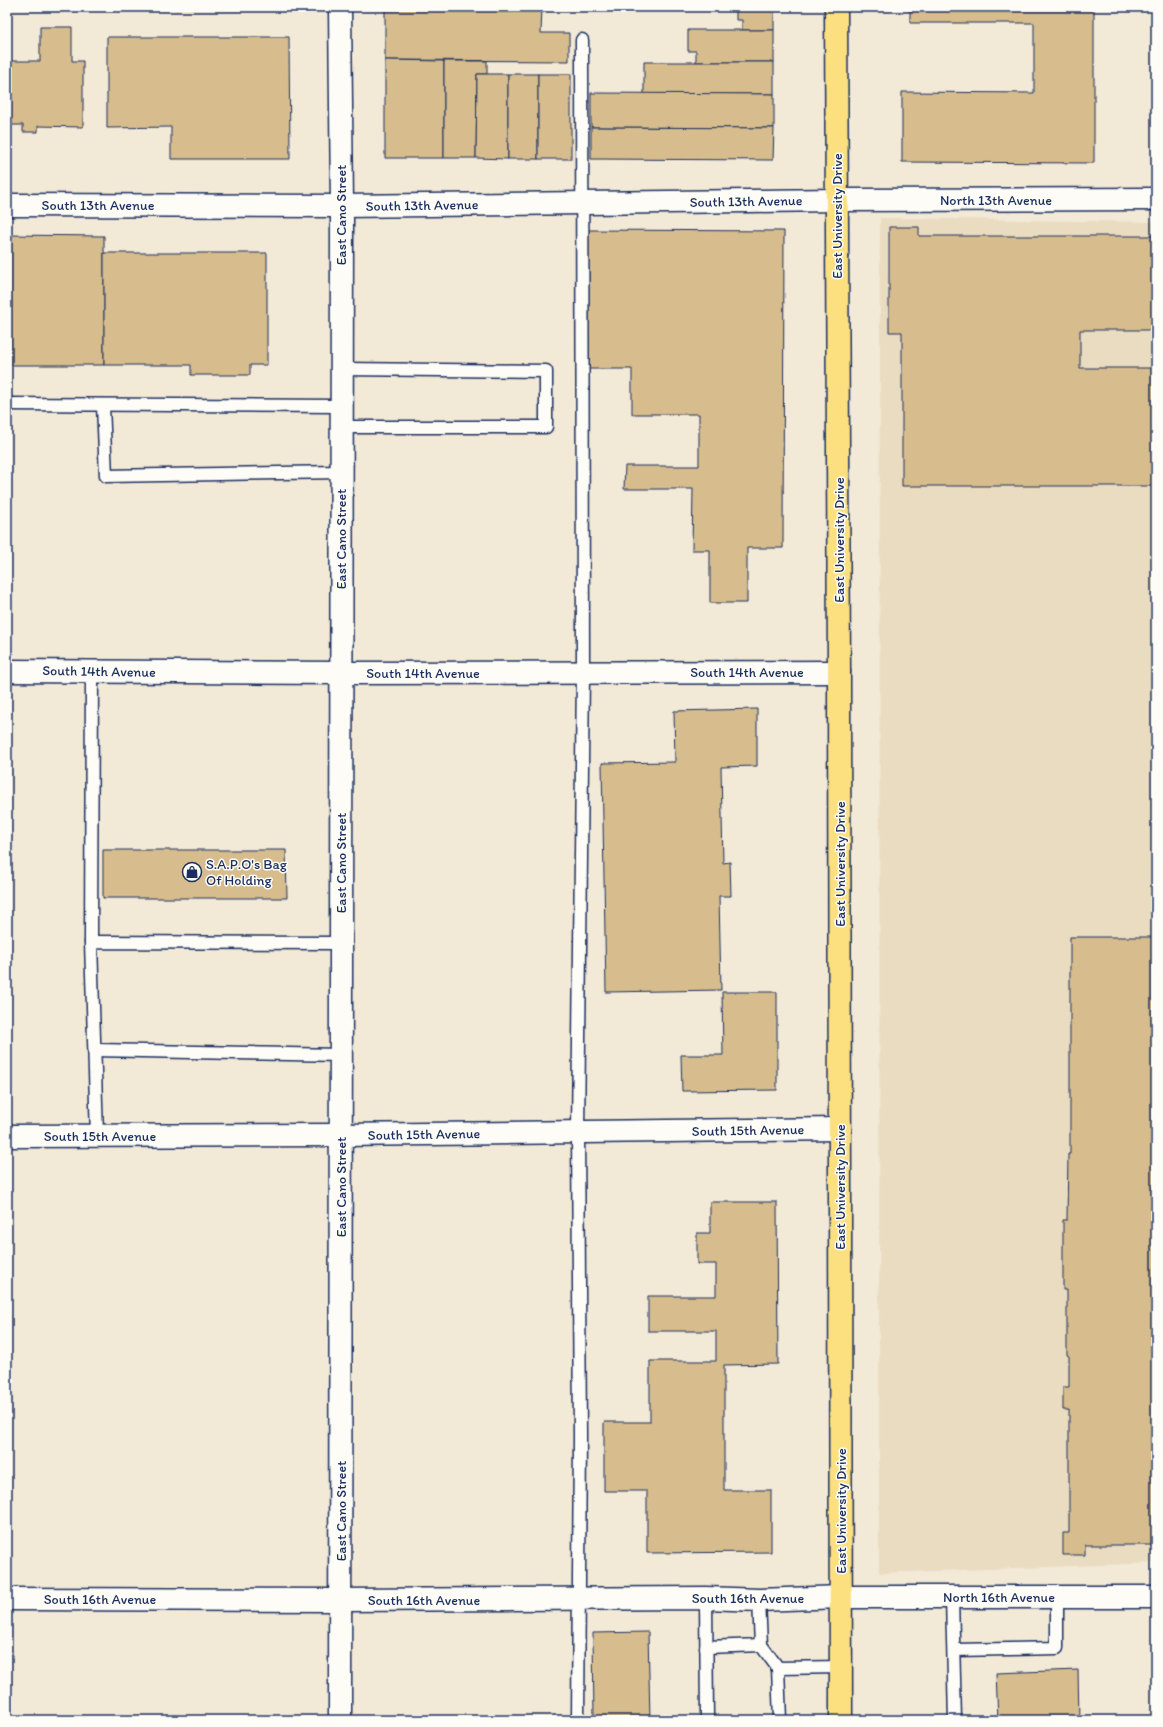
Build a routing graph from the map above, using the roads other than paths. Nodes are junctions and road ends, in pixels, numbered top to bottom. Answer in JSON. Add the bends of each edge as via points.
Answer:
{"nodes":[{"id":1,"x":340,"y":7,"type":"edge"},
{"id":2,"x":836,"y":7,"type":"edge"},
{"id":3,"x":582,"y":40,"type":"dead end"},
{"id":4,"x":1156,"y":199,"type":"edge"},
{"id":5,"x":837,"y":200,"type":"junction"},
{"id":6,"x":582,"y":203,"type":"junction"},
{"id":7,"x":7,"y":205,"type":"edge"},
{"id":8,"x":342,"y":206,"type":"junction"},
{"id":9,"x":341,"y":369,"type":"junction"},
{"id":10,"x":7,"y":404,"type":"edge"},
{"id":11,"x":104,"y":405,"type":"junction"},
{"id":12,"x":342,"y":416,"type":"junction"},
{"id":13,"x":342,"y":472,"type":"junction"},
{"id":14,"x":7,"y":670,"type":"edge"},
{"id":15,"x":92,"y":671,"type":"junction"},
{"id":16,"x":839,"y":672,"type":"junction"},
{"id":17,"x":582,"y":673,"type":"junction"},
{"id":18,"x":341,"y":674,"type":"junction"},
{"id":19,"x":91,"y":942,"type":"junction"},
{"id":20,"x":341,"y":943,"type":"junction"},
{"id":21,"x":95,"y":1050,"type":"junction"},
{"id":22,"x":341,"y":1055,"type":"junction"},
{"id":23,"x":840,"y":1129,"type":"junction"},
{"id":24,"x":578,"y":1132,"type":"junction"},
{"id":25,"x":341,"y":1135,"type":"junction"},
{"id":26,"x":7,"y":1136,"type":"edge"},
{"id":27,"x":97,"y":1136,"type":"junction"},
{"id":28,"x":842,"y":1597,"type":"junction"},
{"id":29,"x":1057,"y":1597,"type":"junction"},
{"id":30,"x":1156,"y":1597,"type":"edge"},
{"id":31,"x":706,"y":1598,"type":"junction"},
{"id":32,"x":952,"y":1598,"type":"junction"},
{"id":33,"x":7,"y":1599,"type":"edge"},
{"id":34,"x":578,"y":1599,"type":"junction"},
{"id":35,"x":340,"y":1600,"type":"junction"},
{"id":36,"x":759,"y":1600,"type":"junction"},
{"id":37,"x":761,"y":1644,"type":"junction"},
{"id":38,"x":706,"y":1647,"type":"junction"},
{"id":39,"x":954,"y":1650,"type":"junction"},
{"id":40,"x":841,"y":1667,"type":"junction"},
{"id":41,"x":778,"y":1668,"type":"junction"},
{"id":42,"x":340,"y":1720,"type":"edge"},
{"id":43,"x":578,"y":1720,"type":"edge"},
{"id":44,"x":707,"y":1720,"type":"edge"},
{"id":45,"x":780,"y":1720,"type":"edge"},
{"id":46,"x":841,"y":1720,"type":"edge"},
{"id":47,"x":954,"y":1720,"type":"edge"}],
"edges":[{"from":1,"to":8,"type":"street","name":"East Cano Street"},
{"from":2,"to":5,"type":"main road","name":"East University Drive"},
{"from":3,"to":6,"type":"lane"},
{"from":4,"to":5,"type":"street","name":"North 13th Avenue"},
{"from":5,"to":6,"type":"street","name":"South 13th Avenue"},
{"from":5,"to":16,"type":"main road","name":"East University Drive"},
{"from":6,"to":8,"type":"street","name":"South 13th Avenue"},
{"from":6,"to":17,"type":"lane"},
{"from":7,"to":8,"type":"street","name":"South 13th Avenue"},
{"from":8,"to":9,"type":"street","name":"East Cano Street"},
{"from":9,"to":12,"type":"street","name":"East Cano Street"},
{"from":9,"to":12,"type":"lane","via":[[546,371],[546,427]]},
{"from":10,"to":11,"type":"lane"},
{"from":11,"to":12,"type":"lane"},
{"from":11,"to":13,"type":"lane","via":[[106,476]]},
{"from":12,"to":13,"type":"street","name":"East Cano Street"},
{"from":13,"to":18,"type":"street","name":"East Cano Street"},
{"from":14,"to":15,"type":"street","name":"South 14th Avenue"},
{"from":15,"to":18,"type":"street","name":"South 14th Avenue"},
{"from":15,"to":19,"type":"lane"},
{"from":16,"to":17,"type":"street","name":"South 14th Avenue"},
{"from":16,"to":23,"type":"main road","name":"East University Drive"},
{"from":17,"to":18,"type":"street","name":"South 14th Avenue"},
{"from":17,"to":24,"type":"lane"},
{"from":18,"to":20,"type":"street","name":"East Cano Street"},
{"from":19,"to":20,"type":"lane"},
{"from":19,"to":21,"type":"lane"},
{"from":20,"to":22,"type":"street","name":"East Cano Street"},
{"from":21,"to":22,"type":"lane"},
{"from":21,"to":27,"type":"lane"},
{"from":22,"to":25,"type":"street","name":"East Cano Street"},
{"from":23,"to":24,"type":"street","name":"South 15th Avenue"},
{"from":23,"to":28,"type":"main road","name":"East University Drive"},
{"from":24,"to":25,"type":"street","name":"South 15th Avenue"},
{"from":24,"to":34,"type":"lane"},
{"from":25,"to":27,"type":"street","name":"South 15th Avenue"},
{"from":25,"to":35,"type":"street","name":"East Cano Street"},
{"from":26,"to":27,"type":"street","name":"South 15th Avenue"},
{"from":28,"to":32,"type":"street","name":"North 16th Avenue"},
{"from":28,"to":36,"type":"street","name":"South 16th Avenue"},
{"from":28,"to":40,"type":"main road","name":"East University Drive"},
{"from":29,"to":30,"type":"street","name":"North 16th Avenue"},
{"from":29,"to":32,"type":"street","name":"North 16th Avenue"},
{"from":29,"to":39,"type":"lane","via":[[1057,1648]]},
{"from":31,"to":34,"type":"street","name":"South 16th Avenue"},
{"from":31,"to":36,"type":"street","name":"South 16th Avenue"},
{"from":31,"to":38,"type":"lane"},
{"from":32,"to":39,"type":"lane"},
{"from":33,"to":35,"type":"street","name":"South 16th Avenue"},
{"from":34,"to":35,"type":"street","name":"South 16th Avenue"},
{"from":34,"to":43,"type":"lane"},
{"from":35,"to":42,"type":"street","name":"East Cano Street"},
{"from":36,"to":37,"type":"lane"},
{"from":37,"to":38,"type":"lane"},
{"from":37,"to":41,"type":"lane"},
{"from":38,"to":44,"type":"lane"},
{"from":39,"to":47,"type":"lane"},
{"from":40,"to":41,"type":"lane"},
{"from":40,"to":46,"type":"main road","name":"East University Drive"},
{"from":41,"to":45,"type":"lane"}]}
